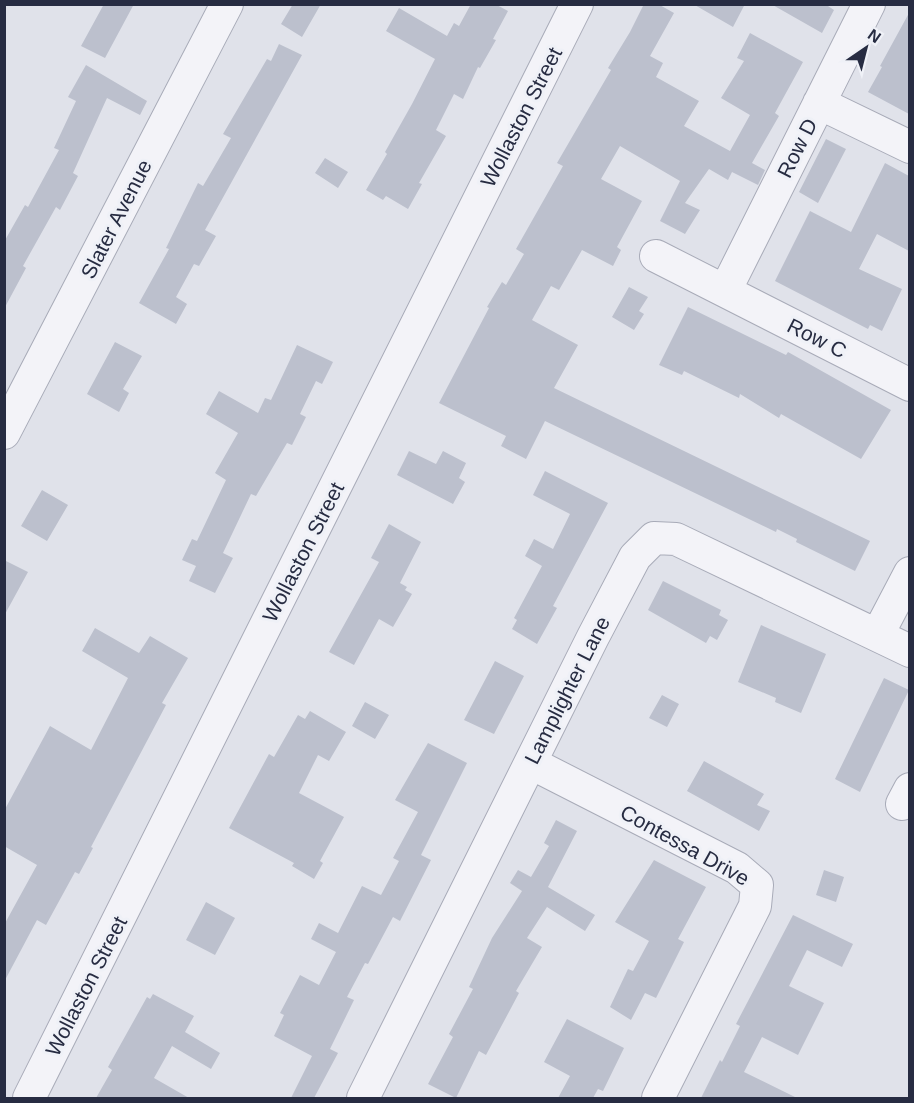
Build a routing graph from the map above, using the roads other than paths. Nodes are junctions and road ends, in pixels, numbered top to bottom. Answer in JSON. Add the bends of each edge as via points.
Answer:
{"nodes":[{"id":1,"x":227,"y":4,"type":"edge"},
{"id":2,"x":578,"y":4,"type":"edge"},
{"id":3,"x":869,"y":4,"type":"edge"},
{"id":4,"x":819,"y":103,"type":"junction"},
{"id":5,"x":909,"y":147,"type":"edge"},
{"id":6,"x":656,"y":256,"type":"dead end"},
{"id":7,"x":725,"y":291,"type":"junction"},
{"id":8,"x":909,"y":385,"type":"edge"},
{"id":9,"x":7,"y":420,"type":"edge"},
{"id":10,"x":909,"y":573,"type":"edge"},
{"id":11,"x":878,"y":634,"type":"junction"},
{"id":12,"x":909,"y":651,"type":"edge"},
{"id":13,"x":531,"y":763,"type":"junction"},
{"id":14,"x":29,"y":1098,"type":"edge"},
{"id":15,"x":363,"y":1098,"type":"edge"},
{"id":16,"x":658,"y":1098,"type":"edge"}],
"edges":[{"from":1,"to":9,"type":"street","name":"Slater Avenue"},
{"from":2,"to":14,"type":"street","name":"Wollaston Street"},
{"from":3,"to":4,"type":"street","name":"Row D"},
{"from":4,"to":5,"type":"street"},
{"from":4,"to":7,"type":"street","name":"Row D"},
{"from":6,"to":7,"type":"street","name":"Row C"},
{"from":7,"to":8,"type":"street","name":"Row C"},
{"from":10,"to":11,"type":"street"},
{"from":11,"to":12,"type":"street","name":"Lamplighter Lane"},
{"from":11,"to":13,"type":"street","name":"Lamplighter Lane","via":[[676,539],[654,538],[635,557]]},
{"from":13,"to":15,"type":"street","name":"Lamplighter Lane"},
{"from":13,"to":16,"type":"street","name":"Contessa Drive","via":[[737,868],[758,885],[755,906]]}]}
